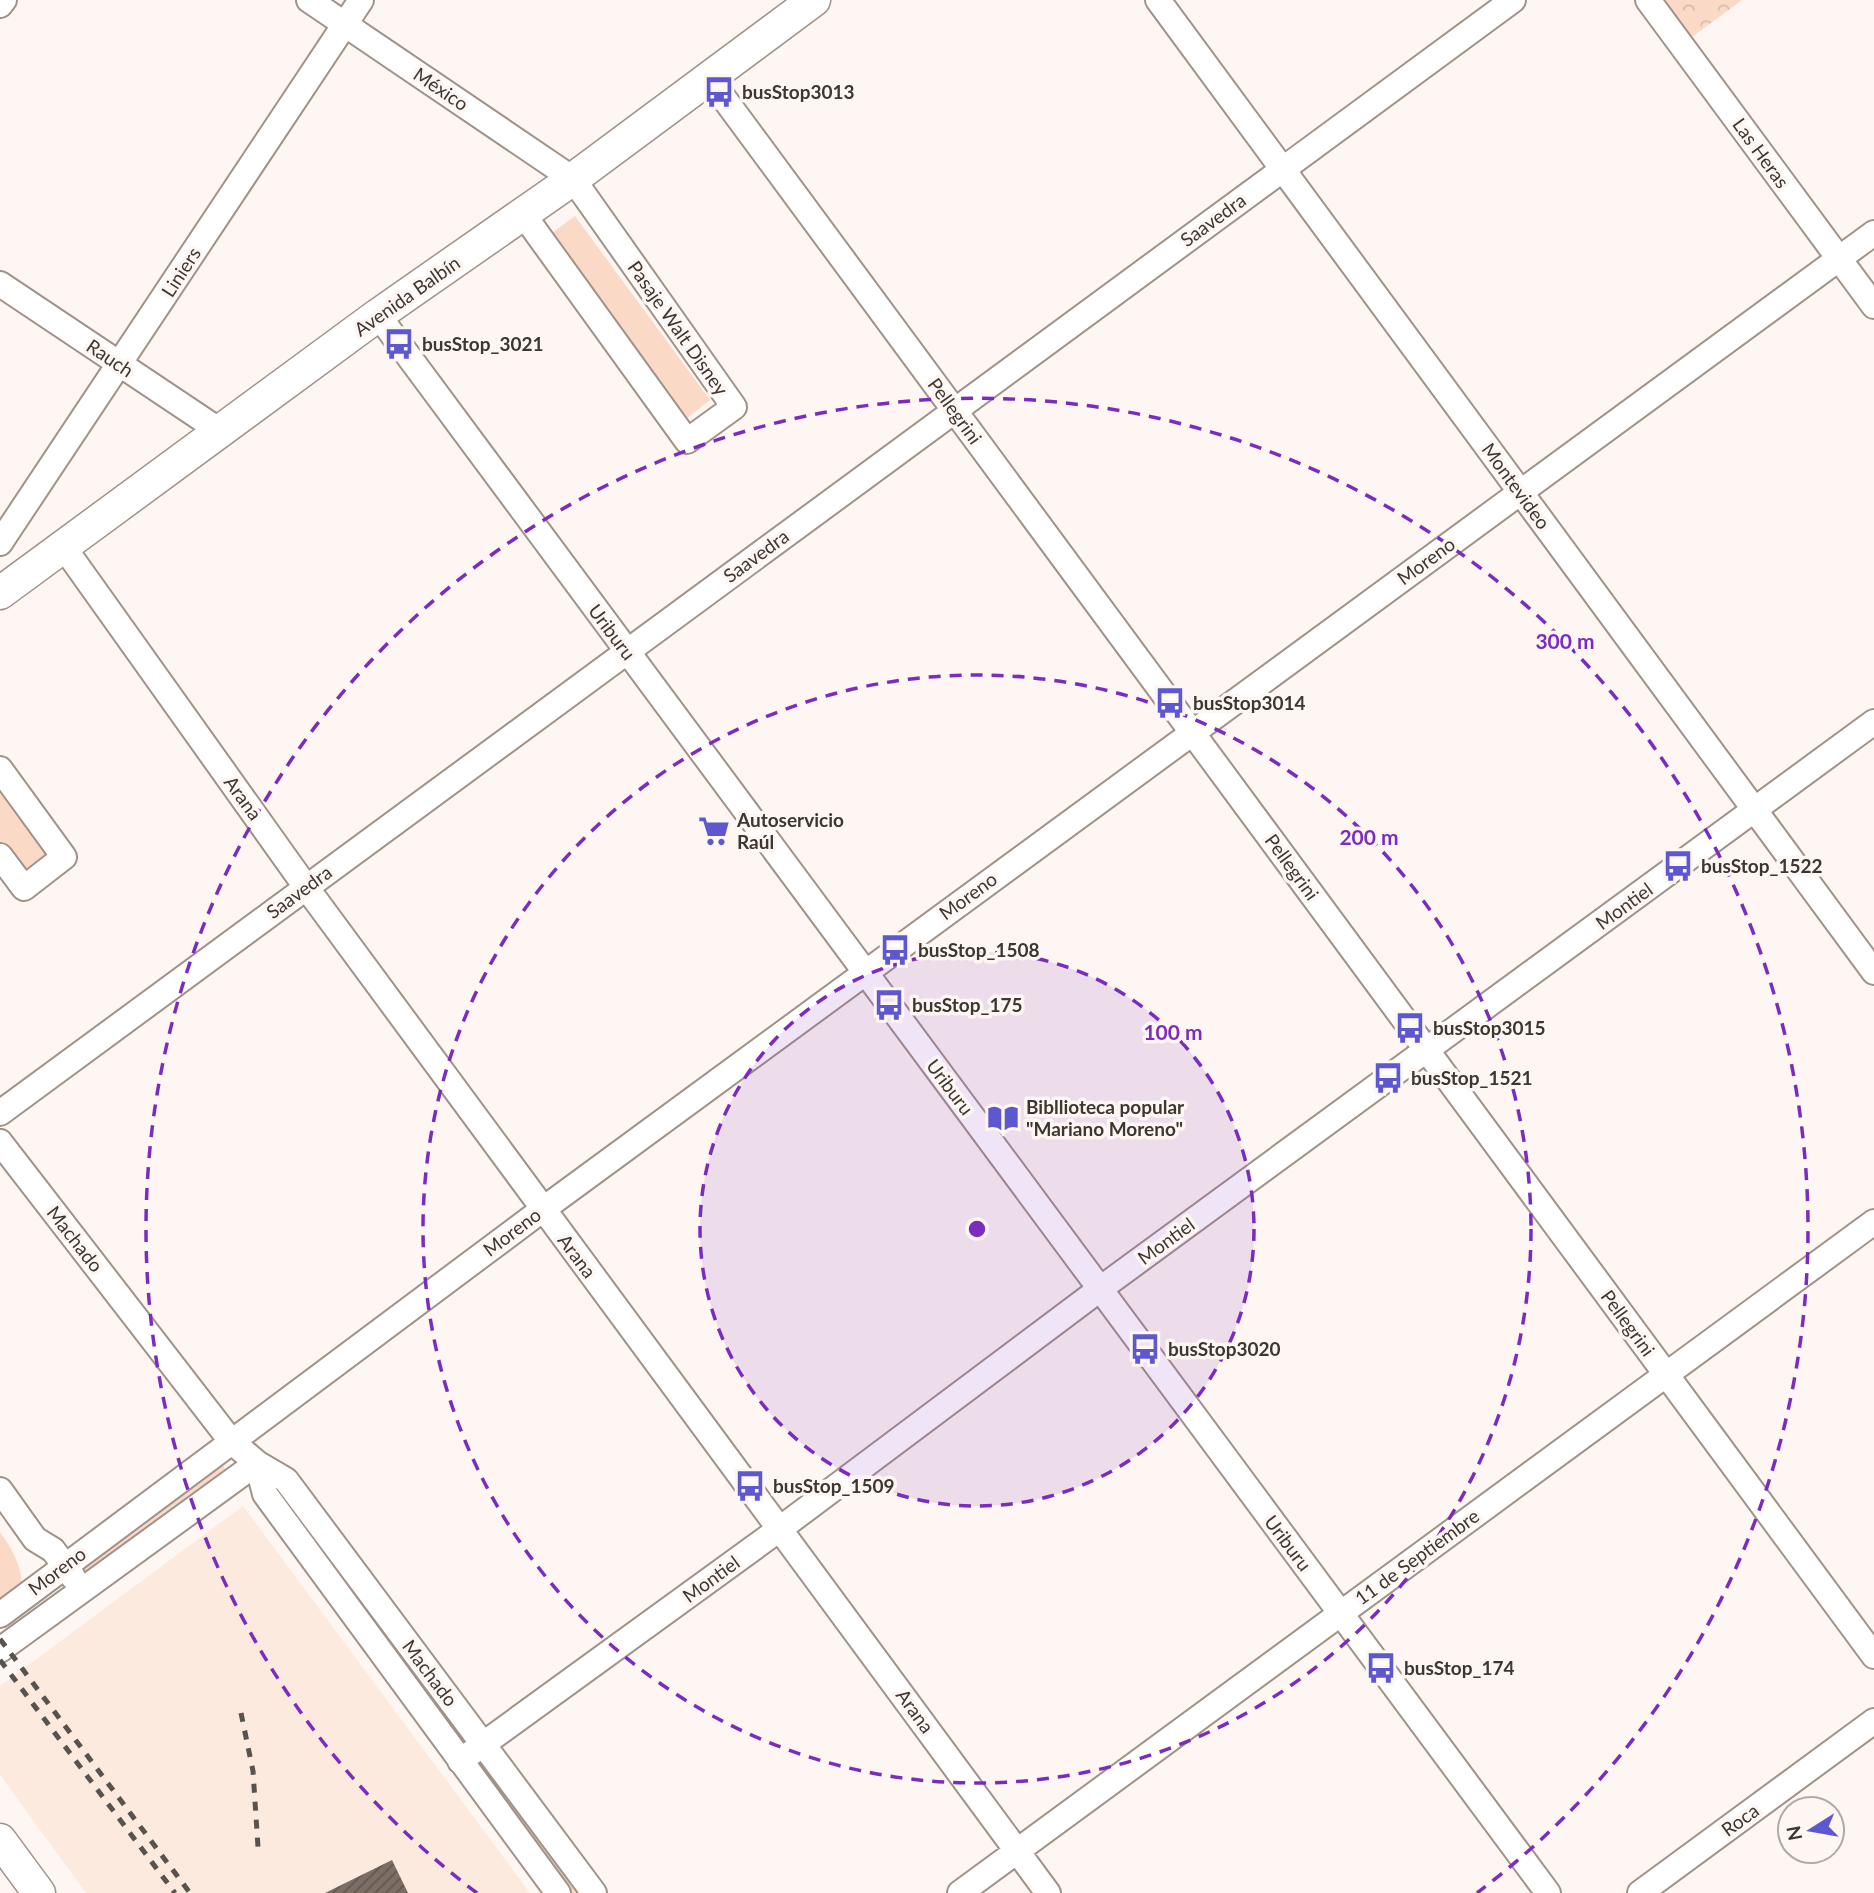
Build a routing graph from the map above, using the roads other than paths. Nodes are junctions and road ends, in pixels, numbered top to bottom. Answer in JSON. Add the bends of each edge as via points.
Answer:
{"nodes":[{"id":1,"x":4,"y":0,"type":"edge"},
{"id":2,"x":309,"y":0,"type":"edge"},
{"id":3,"x":361,"y":0,"type":"edge"},
{"id":4,"x":814,"y":0,"type":"edge"},
{"id":5,"x":1158,"y":0,"type":"edge"},
{"id":6,"x":1513,"y":0,"type":"edge"},
{"id":7,"x":1648,"y":0,"type":"edge"},
{"id":8,"x":0,"y":5,"type":"edge"},
{"id":9,"x":345,"y":24,"type":"junction"},
{"id":10,"x":709,"y":78,"type":"junction"},
{"id":11,"x":1283,"y":169,"type":"junction"},
{"id":12,"x":573,"y":178,"type":"junction"},
{"id":13,"x":523,"y":214,"type":"junction"},
{"id":14,"x":1874,"y":233,"type":"edge"},
{"id":15,"x":1839,"y":259,"type":"junction"},
{"id":16,"x":0,"y":284,"type":"edge"},
{"id":17,"x":1874,"y":306,"type":"edge"},
{"id":18,"x":378,"y":315,"type":"junction"},
{"id":19,"x":120,"y":364,"type":"junction"},
{"id":20,"x":954,"y":410,"type":"junction"},
{"id":21,"x":220,"y":431,"type":"junction"},
{"id":22,"x":1520,"y":492,"type":"junction"},
{"id":23,"x":0,"y":543,"type":"edge"},
{"id":24,"x":63,"y":546,"type":"junction"},
{"id":25,"x":0,"y":593,"type":"edge"},
{"id":26,"x":626,"y":651,"type":"junction"},
{"id":27,"x":1874,"y":722,"type":"edge"},
{"id":28,"x":1192,"y":732,"type":"junction"},
{"id":29,"x":0,"y":769,"type":"edge"},
{"id":30,"x":1754,"y":810,"type":"junction"},
{"id":31,"x":0,"y":856,"type":"edge"},
{"id":32,"x":306,"y":887,"type":"junction"},
{"id":33,"x":865,"y":972,"type":"junction"},
{"id":34,"x":1874,"y":972,"type":"edge"},
{"id":35,"x":1427,"y":1050,"type":"junction"},
{"id":36,"x":0,"y":1113,"type":"edge"},
{"id":37,"x":0,"y":1142,"type":"edge"},
{"id":38,"x":542,"y":1210,"type":"junction"},
{"id":39,"x":1874,"y":1222,"type":"edge"},
{"id":40,"x":1100,"y":1289,"type":"junction"},
{"id":41,"x":1666,"y":1375,"type":"junction"},
{"id":42,"x":231,"y":1441,"type":"junction"},
{"id":43,"x":257,"y":1463,"type":"junction"},
{"id":44,"x":0,"y":1490,"type":"edge"},
{"id":45,"x":781,"y":1528,"type":"junction"},
{"id":46,"x":35,"y":1539,"type":"junction"},
{"id":47,"x":65,"y":1565,"type":"junction"},
{"id":48,"x":39,"y":1585,"type":"junction"},
{"id":49,"x":83,"y":1591,"type":"junction"},
{"id":50,"x":1340,"y":1613,"type":"junction"},
{"id":51,"x":0,"y":1615,"type":"edge"},
{"id":52,"x":0,"y":1650,"type":"edge"},
{"id":53,"x":1874,"y":1656,"type":"edge"},
{"id":54,"x":1874,"y":1721,"type":"edge"},
{"id":55,"x":483,"y":1744,"type":"junction"},
{"id":56,"x":460,"y":1761,"type":"junction"},
{"id":57,"x":0,"y":1840,"type":"edge"},
{"id":58,"x":1018,"y":1851,"type":"junction"},
{"id":59,"x":39,"y":1893,"type":"edge"},
{"id":60,"x":558,"y":1893,"type":"edge"},
{"id":61,"x":594,"y":1893,"type":"edge"},
{"id":62,"x":960,"y":1893,"type":"edge"},
{"id":63,"x":1048,"y":1893,"type":"edge"},
{"id":64,"x":1548,"y":1893,"type":"edge"},
{"id":65,"x":1640,"y":1893,"type":"edge"}],
"edges":[{"from":1,"to":8,"type":"street"},
{"from":2,"to":9,"type":"street","name":"México"},
{"from":3,"to":9,"type":"street","name":"Liniers"},
{"from":4,"to":10,"type":"main road","name":"Avenida Balbín"},
{"from":5,"to":11,"type":"street","name":"Montevideo"},
{"from":6,"to":11,"type":"street","name":"Saavedra"},
{"from":7,"to":15,"type":"street","name":"Las Heras"},
{"from":9,"to":12,"type":"street","name":"México"},
{"from":9,"to":19,"type":"street","name":"Liniers"},
{"from":10,"to":12,"type":"main road","name":"Avenida Balbín"},
{"from":10,"to":20,"type":"street","name":"Pellegrini"},
{"from":11,"to":20,"type":"street","name":"Saavedra"},
{"from":11,"to":22,"type":"street","name":"Montevideo"},
{"from":12,"to":13,"type":"main road","name":"Avenida Balbín"},
{"from":12,"to":13,"type":"street","name":"Pasaje Walt Disney","via":[[734,407],[687,441]]},
{"from":13,"to":18,"type":"main road","name":"Avenida Balbín"},
{"from":14,"to":15,"type":"street","name":"Moreno"},
{"from":15,"to":17,"type":"street","name":"Las Heras"},
{"from":15,"to":22,"type":"street","name":"Moreno"},
{"from":16,"to":19,"type":"street","name":"Rauch"},
{"from":18,"to":21,"type":"main road","name":"Avenida Balbín"},
{"from":18,"to":26,"type":"street","name":"Uriburu"},
{"from":19,"to":21,"type":"street","name":"Rauch"},
{"from":19,"to":23,"type":"street","name":"Liniers"},
{"from":20,"to":26,"type":"street","name":"Saavedra"},
{"from":20,"to":28,"type":"street","name":"Pellegrini"},
{"from":21,"to":24,"type":"main road","name":"Avenida Balbín"},
{"from":22,"to":28,"type":"street","name":"Moreno"},
{"from":22,"to":30,"type":"street","name":"Montevideo"},
{"from":24,"to":25,"type":"main road","name":"Avenida Balbín"},
{"from":24,"to":32,"type":"street","name":"Arana"},
{"from":26,"to":32,"type":"street","name":"Saavedra"},
{"from":26,"to":33,"type":"street","name":"Uriburu"},
{"from":27,"to":30,"type":"street","name":"Montiel"},
{"from":28,"to":33,"type":"street","name":"Moreno"},
{"from":28,"to":35,"type":"street","name":"Pellegrini"},
{"from":29,"to":31,"type":"street","via":[[64,858],[24,888]]},
{"from":30,"to":34,"type":"street","name":"Montevideo"},
{"from":30,"to":35,"type":"street","name":"Montiel"},
{"from":32,"to":36,"type":"street","name":"Saavedra"},
{"from":32,"to":38,"type":"street","name":"Arana"},
{"from":33,"to":38,"type":"street","name":"Moreno"},
{"from":33,"to":40,"type":"street","name":"Uriburu"},
{"from":35,"to":40,"type":"street","name":"Montiel"},
{"from":35,"to":41,"type":"street","name":"Pellegrini"},
{"from":37,"to":42,"type":"street","name":"Machado"},
{"from":38,"to":42,"type":"street","name":"Moreno"},
{"from":38,"to":45,"type":"street","name":"Arana"},
{"from":39,"to":41,"type":"street","name":"11 de Septiembre"},
{"from":40,"to":45,"type":"street","name":"Montiel"},
{"from":40,"to":50,"type":"street","name":"Uriburu"},
{"from":41,"to":50,"type":"street","name":"11 de Septiembre"},
{"from":41,"to":53,"type":"street","name":"Pellegrini"},
{"from":42,"to":43,"type":"street","name":"Machado"},
{"from":42,"to":47,"type":"street","name":"Moreno"},
{"from":43,"to":49,"type":"street","name":"Moreno"},
{"from":43,"to":55,"type":"street","name":"Machado","via":[[286,1480]]},
{"from":43,"to":56,"type":"street","name":"Machado","via":[[265,1494]]},
{"from":44,"to":46,"type":"street"},
{"from":45,"to":55,"type":"street","name":"Montiel"},
{"from":45,"to":58,"type":"street","name":"Arana"},
{"from":46,"to":47,"type":"street","via":[[53,1549]]},
{"from":46,"to":48,"type":"street","via":[[42,1556]]},
{"from":47,"to":48,"type":"street","name":"Moreno"},
{"from":47,"to":49,"type":"street"},
{"from":48,"to":51,"type":"street","name":"Moreno"},
{"from":49,"to":52,"type":"street","name":"Moreno"},
{"from":50,"to":58,"type":"street","name":"11 de Septiembre"},
{"from":50,"to":64,"type":"street","name":"Uriburu"},
{"from":54,"to":65,"type":"street","name":"Roca"},
{"from":55,"to":56,"type":"street","name":"Montiel"},
{"from":55,"to":61,"type":"street","name":"Machado"},
{"from":56,"to":60,"type":"street","name":"Machado"},
{"from":57,"to":59,"type":"main road"},
{"from":58,"to":62,"type":"street","name":"11 de Septiembre"},
{"from":58,"to":63,"type":"street","name":"Arana"}]}
